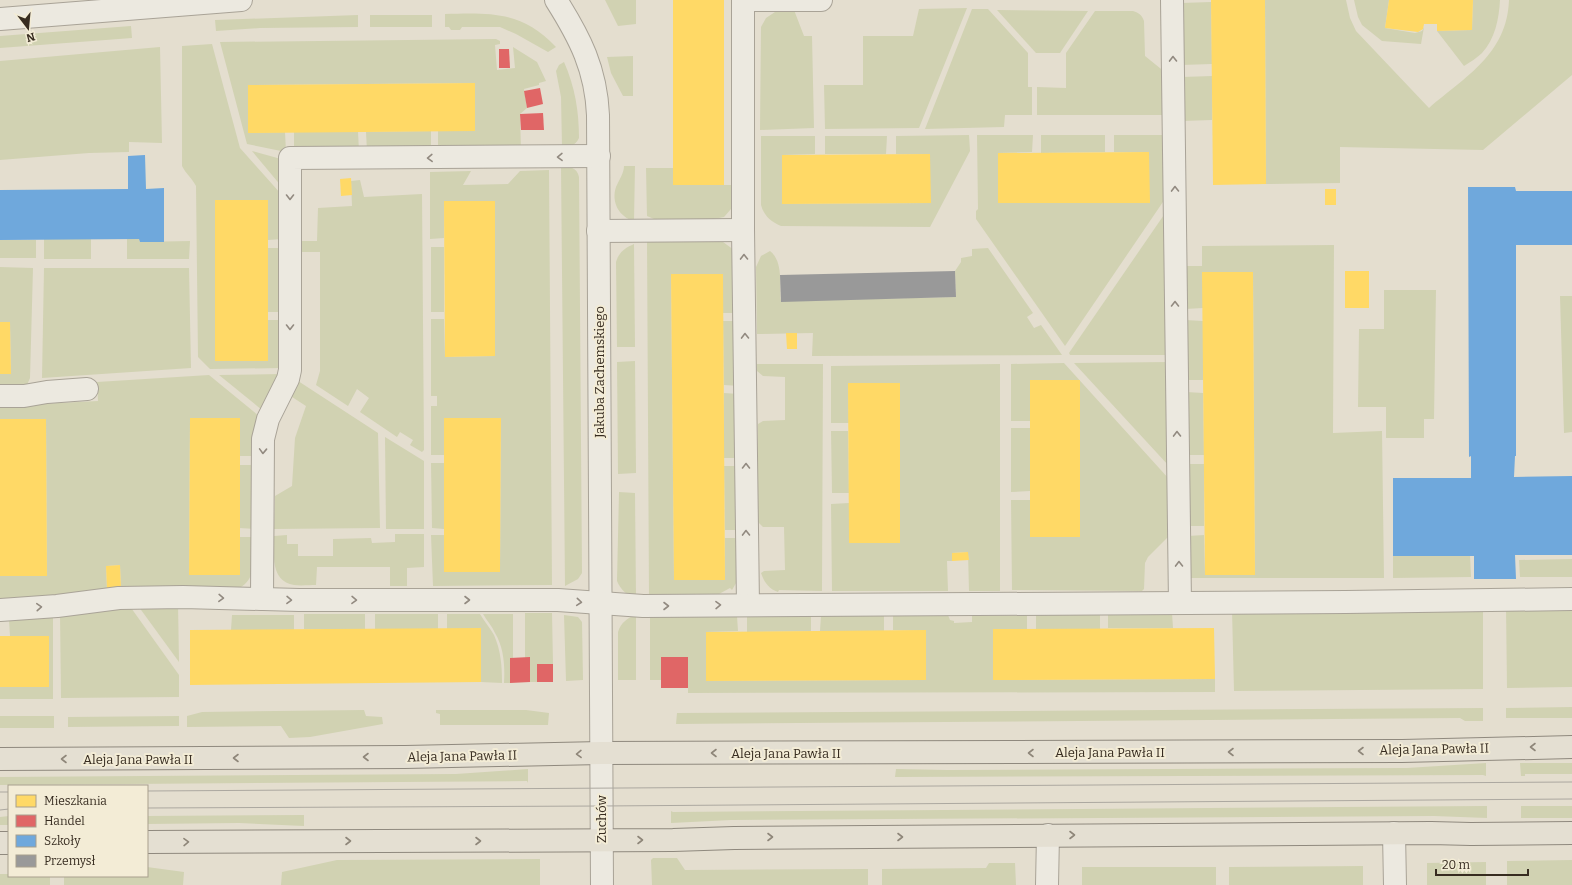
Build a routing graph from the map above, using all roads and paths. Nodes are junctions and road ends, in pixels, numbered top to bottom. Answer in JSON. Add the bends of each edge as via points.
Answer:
{"nodes":[{"id":1,"x":242,"y":0,"type":"edge"},
{"id":2,"x":556,"y":0,"type":"edge"},
{"id":3,"x":742,"y":0,"type":"edge"},
{"id":4,"x":821,"y":0,"type":"edge"},
{"id":5,"x":1172,"y":0,"type":"edge"},
{"id":6,"x":195,"y":2,"type":"edge"},
{"id":7,"x":0,"y":19,"type":"edge"},
{"id":8,"x":599,"y":156,"type":"junction"},
{"id":9,"x":743,"y":230,"type":"junction"},
{"id":10,"x":598,"y":231,"type":"junction"},
{"id":11,"x":87,"y":389,"type":"dead end"},
{"id":12,"x":0,"y":396,"type":"edge"},
{"id":13,"x":262,"y":599,"type":"junction"},
{"id":14,"x":1572,"y":599,"type":"edge"},
{"id":15,"x":1180,"y":603,"type":"junction"},
{"id":16,"x":601,"y":604,"type":"junction"},
{"id":17,"x":748,"y":605,"type":"junction"},
{"id":18,"x":0,"y":610,"type":"edge"},
{"id":19,"x":1572,"y":747,"type":"edge"},
{"id":20,"x":601,"y":753,"type":"junction"},
{"id":21,"x":0,"y":759,"type":"edge"},
{"id":22,"x":1394,"y":833,"type":"junction"},
{"id":23,"x":1572,"y":833,"type":"edge"},
{"id":24,"x":1048,"y":835,"type":"junction"},
{"id":25,"x":601,"y":840,"type":"junction"},
{"id":26,"x":148,"y":842,"type":"edge"},
{"id":27,"x":602,"y":885,"type":"edge"},
{"id":28,"x":1048,"y":885,"type":"edge"},
{"id":29,"x":1394,"y":885,"type":"edge"}],
"edges":[{"from":1,"to":6,"type":"street"},
{"from":2,"to":8,"type":"street","name":"Jakuba Zachemskiego","via":[[580,41],[590,66],[598,106]]},
{"from":3,"to":4,"type":"street"},
{"from":3,"to":9,"type":"street"},
{"from":15,"to":5,"type":"street","one_way":true},
{"from":6,"to":7,"type":"street"},
{"from":8,"to":10,"type":"street","name":"Jakuba Zachemskiego"},
{"from":8,"to":13,"type":"street","one_way":true,"via":[[290,158],[290,370],[268,419],[263,439]]},
{"from":9,"to":10,"type":"street"},
{"from":17,"to":9,"type":"street","one_way":true},
{"from":10,"to":16,"type":"street","name":"Jakuba Zachemskiego"},
{"from":11,"to":12,"type":"street"},
{"from":13,"to":16,"type":"street","one_way":true,"via":[[558,600]]},
{"from":18,"to":13,"type":"street","one_way":true,"via":[[129,598]]},
{"from":14,"to":15,"type":"street"},
{"from":15,"to":17,"type":"street"},
{"from":16,"to":17,"type":"street","one_way":true},
{"from":16,"to":20,"type":"street","name":"Jakuba Zachemskiego"},
{"from":19,"to":20,"type":"main road","name":"Aleja Jana Pawła II","one_way":true,"via":[[1379,751]]},
{"from":20,"to":21,"type":"main road","name":"Aleja Jana Pawła II","one_way":true},
{"from":20,"to":25,"type":"street","name":"Zuchów"},
{"from":22,"to":23,"type":"main road"},
{"from":24,"to":22,"type":"main road","one_way":true},
{"from":22,"to":29,"type":"street"},
{"from":25,"to":24,"type":"main road","one_way":true},
{"from":24,"to":28,"type":"street"},
{"from":26,"to":25,"type":"main road","one_way":true},
{"from":25,"to":27,"type":"street","name":"Zuchów"}]}
